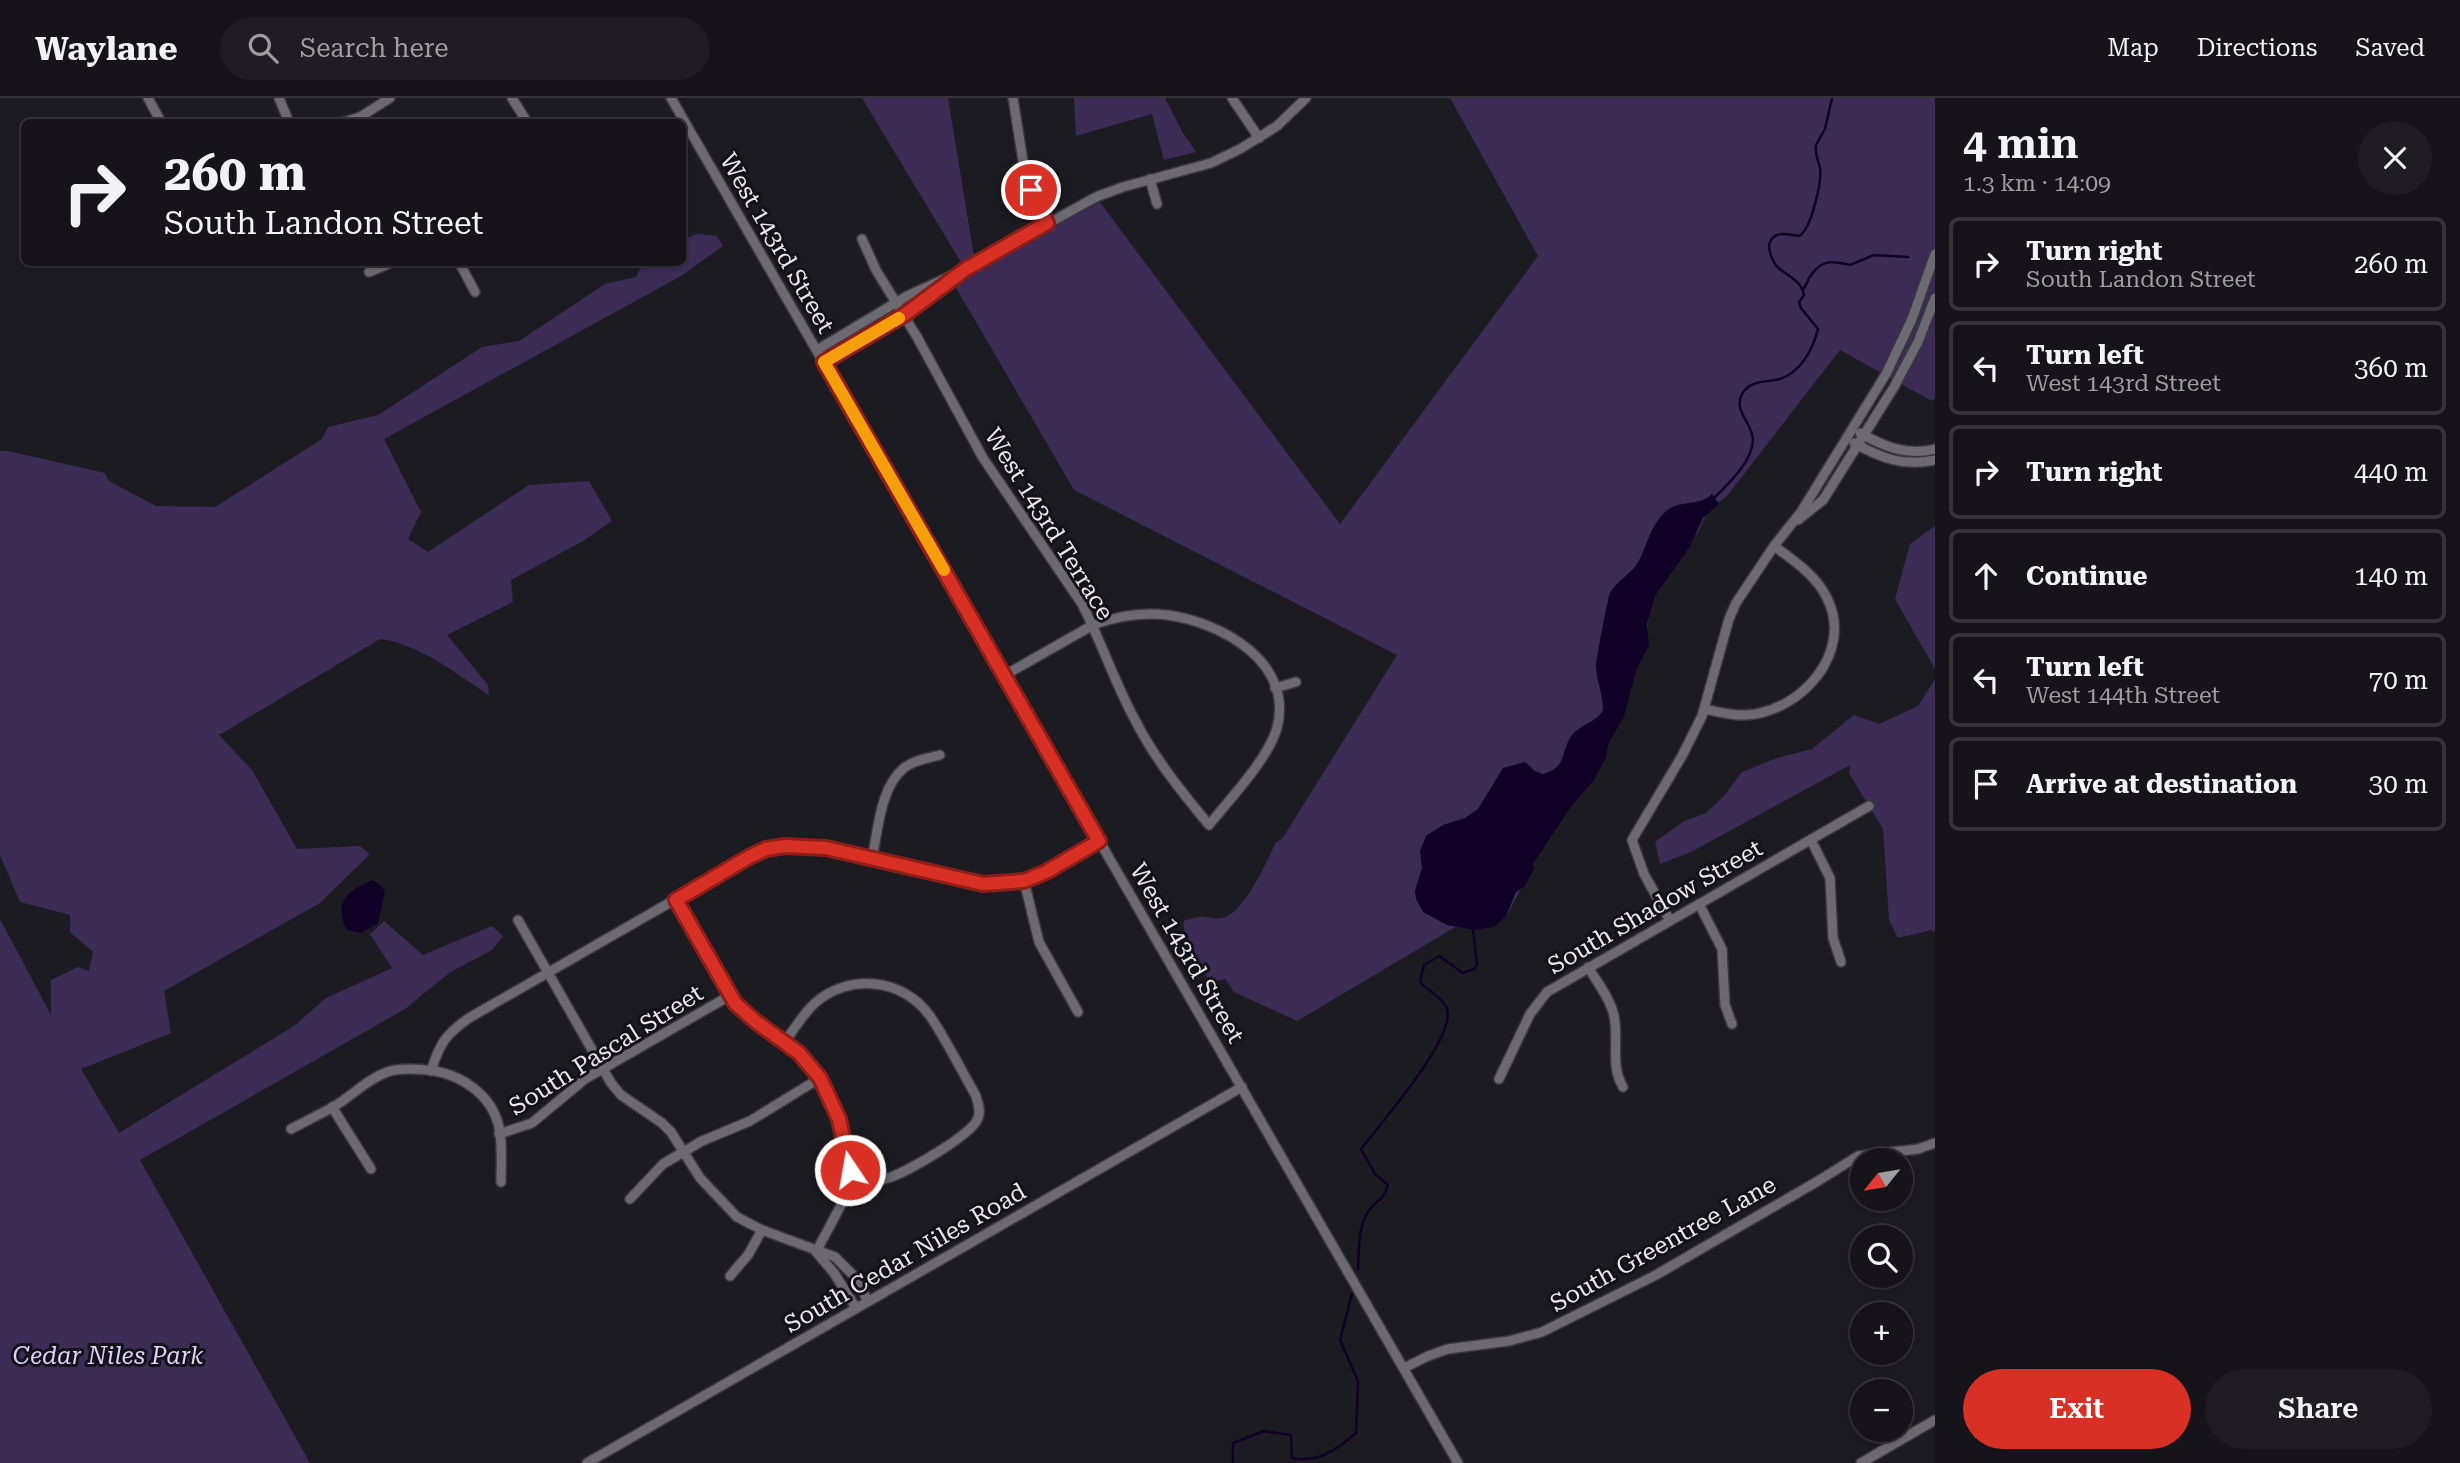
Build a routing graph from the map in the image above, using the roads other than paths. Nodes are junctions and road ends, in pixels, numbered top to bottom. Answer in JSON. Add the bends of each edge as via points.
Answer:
{"nodes":[{"id":1,"x":148,"y":98,"type":"edge"},
{"id":2,"x":279,"y":98,"type":"edge"},
{"id":3,"x":390,"y":98,"type":"edge"},
{"id":4,"x":512,"y":98,"type":"edge"},
{"id":5,"x":671,"y":98,"type":"edge"},
{"id":6,"x":1013,"y":98,"type":"edge"},
{"id":7,"x":1232,"y":98,"type":"edge"},
{"id":8,"x":1306,"y":98,"type":"edge"},
{"id":9,"x":159,"y":119,"type":"edge"},
{"id":10,"x":288,"y":119,"type":"edge"},
{"id":11,"x":354,"y":119,"type":"edge"},
{"id":12,"x":525,"y":119,"type":"edge"},
{"id":13,"x":683,"y":119,"type":"edge"},
{"id":14,"x":686,"y":124,"type":"edge"},
{"id":15,"x":1259,"y":138,"type":"junction"},
{"id":16,"x":1150,"y":179,"type":"junction"},
{"id":17,"x":1157,"y":204,"type":"dead end"},
{"id":18,"x":1047,"y":223,"type":"junction"},
{"id":19,"x":862,"y":239,"type":"dead end"},
{"id":20,"x":1935,"y":254,"type":"edge"},
{"id":21,"x":383,"y":266,"type":"edge"},
{"id":22,"x":461,"y":266,"type":"edge"},
{"id":23,"x":966,"y":269,"type":"junction"},
{"id":24,"x":369,"y":272,"type":"dead end"},
{"id":25,"x":475,"y":292,"type":"dead end"},
{"id":26,"x":1935,"y":298,"type":"edge"},
{"id":27,"x":896,"y":303,"type":"junction"},
{"id":28,"x":904,"y":315,"type":"junction"},
{"id":29,"x":817,"y":350,"type":"junction"},
{"id":30,"x":824,"y":362,"type":"junction"},
{"id":31,"x":1853,"y":429,"type":"junction"},
{"id":32,"x":1864,"y":435,"type":"junction"},
{"id":33,"x":1847,"y":439,"type":"junction"},
{"id":34,"x":1858,"y":445,"type":"junction"},
{"id":35,"x":1935,"y":449,"type":"edge"},
{"id":36,"x":1935,"y":460,"type":"edge"},
{"id":37,"x":1794,"y":523,"type":"junction"},
{"id":38,"x":1774,"y":546,"type":"junction"},
{"id":39,"x":1093,"y":625,"type":"junction"},
{"id":40,"x":1005,"y":675,"type":"junction"},
{"id":41,"x":1296,"y":682,"type":"dead end"},
{"id":42,"x":1275,"y":688,"type":"junction"},
{"id":43,"x":1705,"y":709,"type":"junction"},
{"id":44,"x":940,"y":755,"type":"dead end"},
{"id":45,"x":1869,"y":806,"type":"dead end"},
{"id":46,"x":1811,"y":840,"type":"junction"},
{"id":47,"x":1099,"y":841,"type":"junction"},
{"id":48,"x":872,"y":859,"type":"junction"},
{"id":49,"x":1024,"y":881,"type":"junction"},
{"id":50,"x":676,"y":900,"type":"junction"},
{"id":51,"x":1699,"y":904,"type":"junction"},
{"id":52,"x":1669,"y":919,"type":"junction"},
{"id":53,"x":519,"y":920,"type":"dead end"},
{"id":54,"x":1841,"y":962,"type":"dead end"},
{"id":55,"x":1588,"y":967,"type":"junction"},
{"id":56,"x":548,"y":972,"type":"junction"},
{"id":57,"x":731,"y":995,"type":"junction"},
{"id":58,"x":1078,"y":1012,"type":"dead end"},
{"id":59,"x":1732,"y":1024,"type":"dead end"},
{"id":60,"x":785,"y":1042,"type":"junction"},
{"id":61,"x":603,"y":1068,"type":"junction"},
{"id":62,"x":431,"y":1071,"type":"junction"},
{"id":63,"x":820,"y":1078,"type":"junction"},
{"id":64,"x":1499,"y":1079,"type":"dead end"},
{"id":65,"x":1242,"y":1087,"type":"junction"},
{"id":66,"x":1623,"y":1087,"type":"dead end"},
{"id":67,"x":332,"y":1107,"type":"junction"},
{"id":68,"x":291,"y":1129,"type":"dead end"},
{"id":69,"x":499,"y":1134,"type":"junction"},
{"id":70,"x":1935,"y":1143,"type":"edge"},
{"id":71,"x":684,"y":1151,"type":"junction"},
{"id":72,"x":371,"y":1169,"type":"dead end"},
{"id":73,"x":849,"y":1180,"type":"junction"},
{"id":74,"x":502,"y":1182,"type":"dead end"},
{"id":75,"x":630,"y":1199,"type":"dead end"},
{"id":76,"x":762,"y":1230,"type":"junction"},
{"id":77,"x":816,"y":1252,"type":"junction"},
{"id":78,"x":730,"y":1276,"type":"dead end"},
{"id":79,"x":868,"y":1301,"type":"junction"},
{"id":80,"x":856,"y":1308,"type":"junction"},
{"id":81,"x":1404,"y":1368,"type":"junction"},
{"id":82,"x":1935,"y":1420,"type":"edge"},
{"id":83,"x":587,"y":1463,"type":"edge"},
{"id":84,"x":1458,"y":1463,"type":"edge"},
{"id":85,"x":1861,"y":1463,"type":"edge"}],
"edges":[{"from":1,"to":9,"type":"street"},
{"from":2,"to":10,"type":"street"},
{"from":3,"to":11,"type":"street"},
{"from":4,"to":12,"type":"street"},
{"from":5,"to":13,"type":"street","name":"West 143rd Street"},
{"from":6,"to":18,"type":"street","via":[[1026,174]]},
{"from":7,"to":15,"type":"street"},
{"from":8,"to":15,"type":"street"},
{"from":14,"to":29,"type":"street","name":"West 143rd Street"},
{"from":15,"to":16,"type":"street","via":[[1210,163]]},
{"from":16,"to":17,"type":"street"},
{"from":16,"to":18,"type":"street","via":[[1096,197]]},
{"from":18,"to":23,"type":"street"},
{"from":19,"to":27,"type":"street","name":"West 143rd Terrace"},
{"from":20,"to":31,"type":"street","via":[[1899,349]]},
{"from":21,"to":24,"type":"street"},
{"from":22,"to":25,"type":"street"},
{"from":23,"to":27,"type":"street"},
{"from":23,"to":28,"type":"street"},
{"from":26,"to":32,"type":"street","via":[[1905,367]]},
{"from":27,"to":28,"type":"street","name":"West 143rd Terrace"},
{"from":27,"to":29,"type":"street"},
{"from":28,"to":30,"type":"street"},
{"from":28,"to":39,"type":"street","name":"West 143rd Terrace","via":[[983,458],[1063,573]]},
{"from":29,"to":30,"type":"street","name":"West 143rd Street"},
{"from":30,"to":40,"type":"street","name":"West 143rd Street"},
{"from":31,"to":32,"type":"street"},
{"from":31,"to":33,"type":"street"},
{"from":32,"to":34,"type":"street"},
{"from":32,"to":35,"type":"street","via":[[1897,450]]},
{"from":33,"to":34,"type":"street"},
{"from":33,"to":37,"type":"street"},
{"from":34,"to":36,"type":"street","via":[[1894,461]]},
{"from":34,"to":37,"type":"street","via":[[1823,500]]},
{"from":37,"to":38,"type":"street"},
{"from":38,"to":43,"type":"street","via":[[1733,611]]},
{"from":38,"to":43,"type":"street","via":[[1808,572],[1828,599],[1834,623],[1830,657],[1809,686],[1770,709],[1739,715]]},
{"from":39,"to":40,"type":"street"},
{"from":39,"to":42,"type":"street","via":[[1139,614],[1200,624],[1254,652]]},
{"from":39,"to":42,"type":"street","name":"West 143rd Terrace","via":[[1144,737],[1209,825],[1269,745],[1279,715]]},
{"from":40,"to":47,"type":"street","name":"West 143rd Street"},
{"from":41,"to":42,"type":"street"},
{"from":43,"to":52,"type":"street","via":[[1632,839],[1644,874]]},
{"from":44,"to":48,"type":"street","via":[[919,760],[894,778]]},
{"from":45,"to":46,"type":"street","name":"South Shadow Street"},
{"from":46,"to":51,"type":"street","name":"South Shadow Street"},
{"from":46,"to":54,"type":"street","via":[[1830,878],[1833,938]]},
{"from":47,"to":49,"type":"street"},
{"from":47,"to":65,"type":"street","name":"West 143rd Street"},
{"from":48,"to":49,"type":"street","via":[[983,884]]},
{"from":48,"to":50,"type":"street","via":[[806,845],[766,849]]},
{"from":49,"to":58,"type":"street","via":[[1039,942]]},
{"from":50,"to":56,"type":"street"},
{"from":50,"to":57,"type":"street"},
{"from":51,"to":52,"type":"street","name":"South Shadow Street"},
{"from":51,"to":59,"type":"street","via":[[1722,949],[1725,1004]]},
{"from":52,"to":55,"type":"street","name":"South Shadow Street"},
{"from":53,"to":56,"type":"street"},
{"from":55,"to":64,"type":"street","name":"South Shadow Street","via":[[1540,998]]},
{"from":55,"to":66,"type":"street","via":[[1613,1010],[1616,1072]]},
{"from":56,"to":61,"type":"street"},
{"from":56,"to":62,"type":"street","via":[[450,1031],[438,1048]]},
{"from":57,"to":60,"type":"street","via":[[744,1012]]},
{"from":57,"to":61,"type":"street","name":"South Pascal Street"},
{"from":60,"to":63,"type":"street"},
{"from":60,"to":73,"type":"street","via":[[807,1011],[827,994],[851,984],[885,985],[909,996],[929,1015],[976,1096],[978,1119],[966,1134],[887,1179]]},
{"from":61,"to":69,"type":"street","name":"South Pascal Street","via":[[541,1118]]},
{"from":61,"to":71,"type":"street","via":[[621,1095],[662,1123]]},
{"from":62,"to":67,"type":"street","via":[[390,1071]]},
{"from":62,"to":69,"type":"street","via":[[470,1084],[489,1105]]},
{"from":63,"to":71,"type":"street","via":[[750,1121]]},
{"from":63,"to":73,"type":"street","via":[[839,1119]]},
{"from":65,"to":79,"type":"street","name":"South Cedar Niles Road"},
{"from":65,"to":81,"type":"street","name":"West 143rd Street"},
{"from":67,"to":68,"type":"street"},
{"from":67,"to":72,"type":"street"},
{"from":69,"to":74,"type":"street"},
{"from":70,"to":81,"type":"street","name":"South Greentree Lane","via":[[1858,1156],[1656,1275],[1542,1332],[1443,1350]]},
{"from":71,"to":75,"type":"street","via":[[663,1164]]},
{"from":71,"to":76,"type":"street","via":[[718,1198],[737,1217]]},
{"from":73,"to":77,"type":"street"},
{"from":76,"to":77,"type":"street"},
{"from":76,"to":78,"type":"street"},
{"from":77,"to":79,"type":"street","via":[[835,1257],[848,1268]]},
{"from":77,"to":80,"type":"street"},
{"from":79,"to":80,"type":"street","name":"South Cedar Niles Road"},
{"from":80,"to":83,"type":"street","name":"South Cedar Niles Road"},
{"from":81,"to":84,"type":"street","name":"West 143rd Street"},
{"from":82,"to":85,"type":"street"}]}
